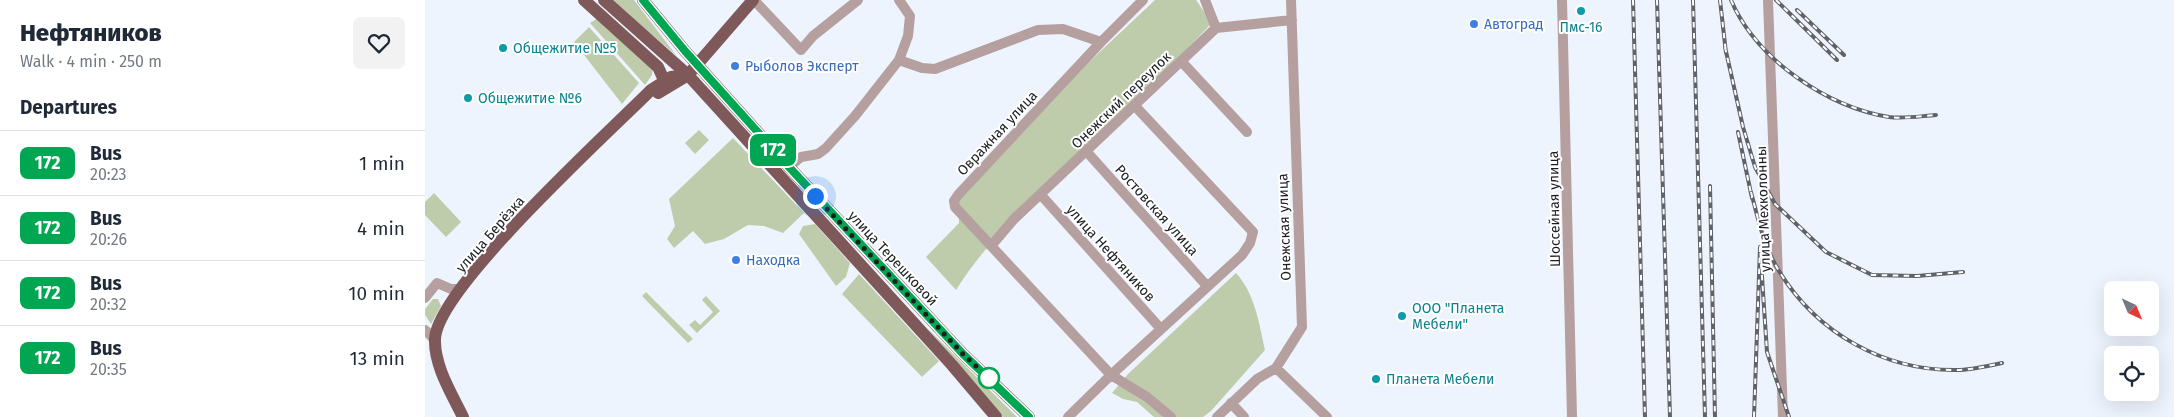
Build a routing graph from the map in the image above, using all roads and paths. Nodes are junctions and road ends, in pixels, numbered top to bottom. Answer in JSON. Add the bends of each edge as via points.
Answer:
{"nodes":[{"id":1,"x":584,"y":0,"type":"edge"},
{"id":2,"x":604,"y":0,"type":"edge"},
{"id":3,"x":643,"y":0,"type":"edge"},
{"id":4,"x":753,"y":0,"type":"edge"},
{"id":5,"x":859,"y":0,"type":"edge"},
{"id":6,"x":899,"y":0,"type":"edge"},
{"id":7,"x":1143,"y":0,"type":"edge"},
{"id":8,"x":1205,"y":0,"type":"edge"},
{"id":9,"x":1291,"y":0,"type":"edge"},
{"id":10,"x":1562,"y":0,"type":"edge"},
{"id":11,"x":1768,"y":0,"type":"edge"},
{"id":12,"x":1292,"y":20,"type":"junction"},
{"id":13,"x":1216,"y":28,"type":"junction"},
{"id":14,"x":1101,"y":42,"type":"junction"},
{"id":15,"x":899,"y":60,"type":"junction"},
{"id":16,"x":1181,"y":61,"type":"junction"},
{"id":17,"x":697,"y":65,"type":"junction"},
{"id":18,"x":688,"y":75,"type":"junction"},
{"id":19,"x":664,"y":80,"type":"junction"},
{"id":20,"x":642,"y":100,"type":"junction"},
{"id":21,"x":1135,"y":106,"type":"junction"},
{"id":22,"x":1247,"y":132,"type":"dead end"},
{"id":23,"x":1087,"y":152,"type":"junction"},
{"id":24,"x":789,"y":167,"type":"junction"},
{"id":25,"x":1041,"y":195,"type":"junction"},
{"id":26,"x":991,"y":246,"type":"junction"},
{"id":27,"x":1207,"y":286,"type":"junction"},
{"id":28,"x":461,"y":289,"type":"junction"},
{"id":29,"x":425,"y":298,"type":"edge"},
{"id":30,"x":1161,"y":329,"type":"junction"},
{"id":31,"x":425,"y":330,"type":"edge"},
{"id":32,"x":435,"y":340,"type":"junction"},
{"id":33,"x":1276,"y":368,"type":"junction"},
{"id":34,"x":1111,"y":375,"type":"junction"},
{"id":35,"x":1231,"y":404,"type":"junction"},
{"id":36,"x":463,"y":417,"type":"edge"},
{"id":37,"x":996,"y":417,"type":"edge"},
{"id":38,"x":1029,"y":417,"type":"edge"},
{"id":39,"x":1068,"y":417,"type":"edge"},
{"id":40,"x":1171,"y":417,"type":"edge"},
{"id":41,"x":1217,"y":417,"type":"edge"},
{"id":42,"x":1243,"y":417,"type":"edge"},
{"id":43,"x":1327,"y":417,"type":"edge"},
{"id":44,"x":1573,"y":417,"type":"edge"},
{"id":45,"x":1783,"y":417,"type":"edge"}],
"edges":[{"from":1,"to":19,"type":"main road","via":[[658,67]]},
{"from":2,"to":18,"type":"main road","name":"улица Терешковой"},
{"from":3,"to":17,"type":"main road","name":"улица Терешковой"},
{"from":4,"to":5,"type":"street","via":[[801,50],[813,36]]},
{"from":4,"to":17,"type":"main road","name":"улица Берёзка"},
{"from":6,"to":15,"type":"street","via":[[910,16],[908,36]]},
{"from":7,"to":14,"type":"street","name":"Овражная улица"},
{"from":8,"to":13,"type":"street"},
{"from":9,"to":12,"type":"street","name":"Онежская улица"},
{"from":10,"to":44,"type":"street","name":"Шоссейная улица"},
{"from":11,"to":45,"type":"street","name":"улица Мехколонны"},
{"from":12,"to":13,"type":"street"},
{"from":12,"to":33,"type":"street","name":"Онежская улица","via":[[1302,328]]},
{"from":13,"to":16,"type":"street","name":"Онежский переулок"},
{"from":14,"to":15,"type":"street","via":[[1063,29],[1038,30],[935,69]]},
{"from":14,"to":26,"type":"street","name":"Овражная улица","via":[[954,200],[955,207]]},
{"from":15,"to":24,"type":"street","via":[[826,148],[818,154],[801,157]]},
{"from":16,"to":21,"type":"street","name":"Онежский переулок"},
{"from":16,"to":22,"type":"street"},
{"from":17,"to":18,"type":"main road","name":"улица Берёзка"},
{"from":17,"to":24,"type":"main road","name":"улица Терешковой"},
{"from":18,"to":19,"type":"main road"},
{"from":18,"to":20,"type":"main road","name":"улица Берёзка"},
{"from":18,"to":37,"type":"main road","name":"улица Терешковой"},
{"from":19,"to":20,"type":"main road","name":"улица Берёзка"},
{"from":20,"to":28,"type":"main road","name":"улица Берёзка","via":[[523,217]]},
{"from":21,"to":23,"type":"street","name":"Онежский переулок"},
{"from":21,"to":27,"type":"street","via":[[1253,232],[1251,244]]},
{"from":23,"to":25,"type":"street","name":"Онежский переулок"},
{"from":23,"to":27,"type":"street","name":"Ростовская улица"},
{"from":24,"to":38,"type":"main road","name":"улица Терешковой","via":[[963,354]]},
{"from":25,"to":26,"type":"street","name":"Онежский переулок"},
{"from":25,"to":30,"type":"street","name":"улица Нефтяников"},
{"from":26,"to":34,"type":"street"},
{"from":27,"to":30,"type":"street"},
{"from":28,"to":29,"type":"street","via":[[437,283]]},
{"from":28,"to":32,"type":"main road","name":"улица Берёзка","via":[[442,318]]},
{"from":30,"to":34,"type":"street"},
{"from":31,"to":32,"type":"street"},
{"from":32,"to":36,"type":"main road","via":[[444,376]]},
{"from":33,"to":35,"type":"street","name":"Онежская улица","via":[[1257,379]]},
{"from":33,"to":43,"type":"street"},
{"from":34,"to":39,"type":"street"},
{"from":34,"to":40,"type":"street","via":[[1147,397]]},
{"from":35,"to":41,"type":"street","name":"Онежская улица"},
{"from":35,"to":42,"type":"street"}]}
